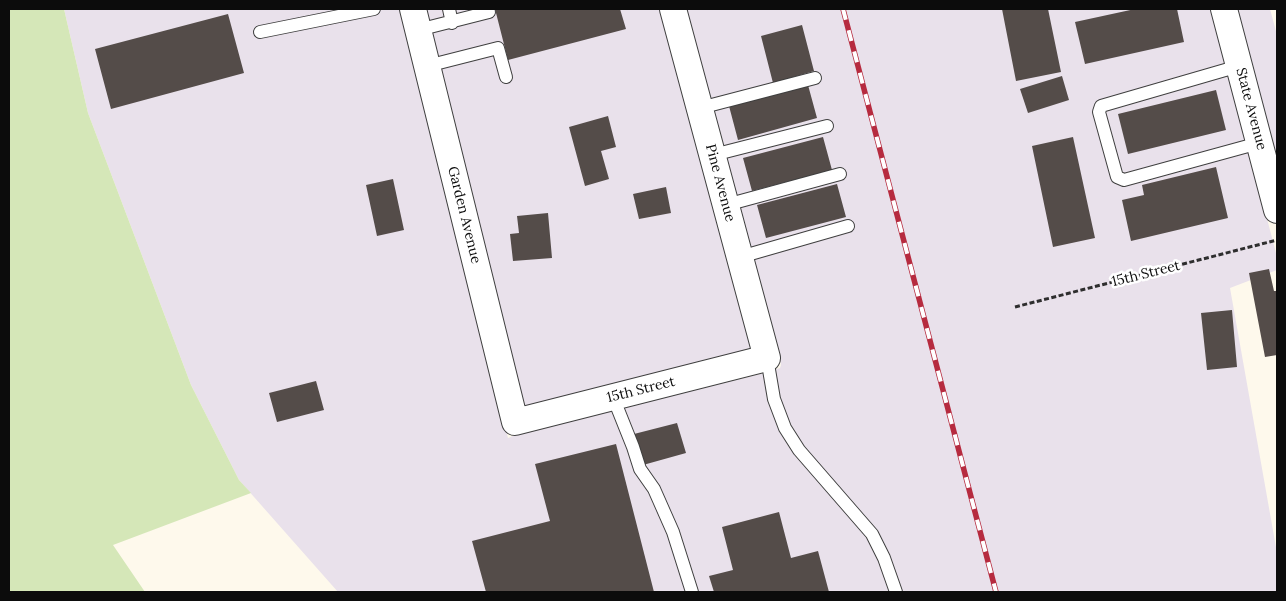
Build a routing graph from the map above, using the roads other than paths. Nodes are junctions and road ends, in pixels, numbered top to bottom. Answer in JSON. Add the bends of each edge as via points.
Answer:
{"nodes":[{"id":1,"x":374,"y":9,"type":"edge"},
{"id":2,"x":449,"y":9,"type":"edge"},
{"id":3,"x":673,"y":9,"type":"edge"},
{"id":4,"x":1224,"y":9,"type":"edge"},
{"id":5,"x":489,"y":12,"type":"dead end"},
{"id":6,"x":416,"y":20,"type":"edge"},
{"id":7,"x":452,"y":23,"type":"junction"},
{"id":8,"x":260,"y":32,"type":"dead end"},
{"id":9,"x":427,"y":66,"type":"junction"},
{"id":10,"x":1239,"y":66,"type":"junction"},
{"id":11,"x":506,"y":77,"type":"dead end"},
{"id":12,"x":815,"y":78,"type":"dead end"},
{"id":13,"x":700,"y":108,"type":"junction"},
{"id":14,"x":827,"y":126,"type":"dead end"},
{"id":15,"x":1259,"y":143,"type":"junction"},
{"id":16,"x":712,"y":155,"type":"junction"},
{"id":17,"x":840,"y":174,"type":"dead end"},
{"id":18,"x":726,"y":206,"type":"junction"},
{"id":19,"x":1277,"y":210,"type":"edge"},
{"id":20,"x":848,"y":226,"type":"dead end"},
{"id":21,"x":740,"y":257,"type":"junction"},
{"id":22,"x":768,"y":358,"type":"junction"},
{"id":23,"x":613,"y":397,"type":"junction"},
{"id":24,"x":515,"y":422,"type":"joint"},
{"id":25,"x":692,"y":592,"type":"edge"},
{"id":26,"x":896,"y":592,"type":"edge"}],
"edges":[{"from":1,"to":8,"type":"lane"},
{"from":2,"to":7,"type":"lane"},
{"from":3,"to":13,"type":"street","name":"Pine Avenue"},
{"from":4,"to":10,"type":"street","name":"State Avenue"},
{"from":5,"to":7,"type":"lane"},
{"from":6,"to":7,"type":"lane"},
{"from":6,"to":9,"type":"street","name":"Garden Avenue"},
{"from":9,"to":11,"type":"lane","via":[[498,48]]},
{"from":9,"to":24,"type":"street","name":"Garden Avenue"},
{"from":10,"to":15,"type":"street","name":"State Avenue"},
{"from":10,"to":15,"type":"lane","via":[[1101,106],[1099,112],[1117,177],[1124,180]]},
{"from":12,"to":13,"type":"lane"},
{"from":13,"to":16,"type":"street","name":"Pine Avenue"},
{"from":14,"to":16,"type":"lane"},
{"from":15,"to":19,"type":"street","name":"State Avenue"},
{"from":16,"to":18,"type":"street","name":"Pine Avenue"},
{"from":17,"to":18,"type":"lane"},
{"from":18,"to":21,"type":"street","name":"Pine Avenue"},
{"from":20,"to":21,"type":"lane"},
{"from":21,"to":22,"type":"street","name":"Pine Avenue"},
{"from":22,"to":23,"type":"street","name":"15th Street"},
{"from":22,"to":26,"type":"lane","via":[[774,399],[785,428],[799,450],[872,534]]},
{"from":23,"to":24,"type":"street","name":"15th Street"},
{"from":23,"to":25,"type":"lane","via":[[640,469],[654,489],[673,532]]}]}
